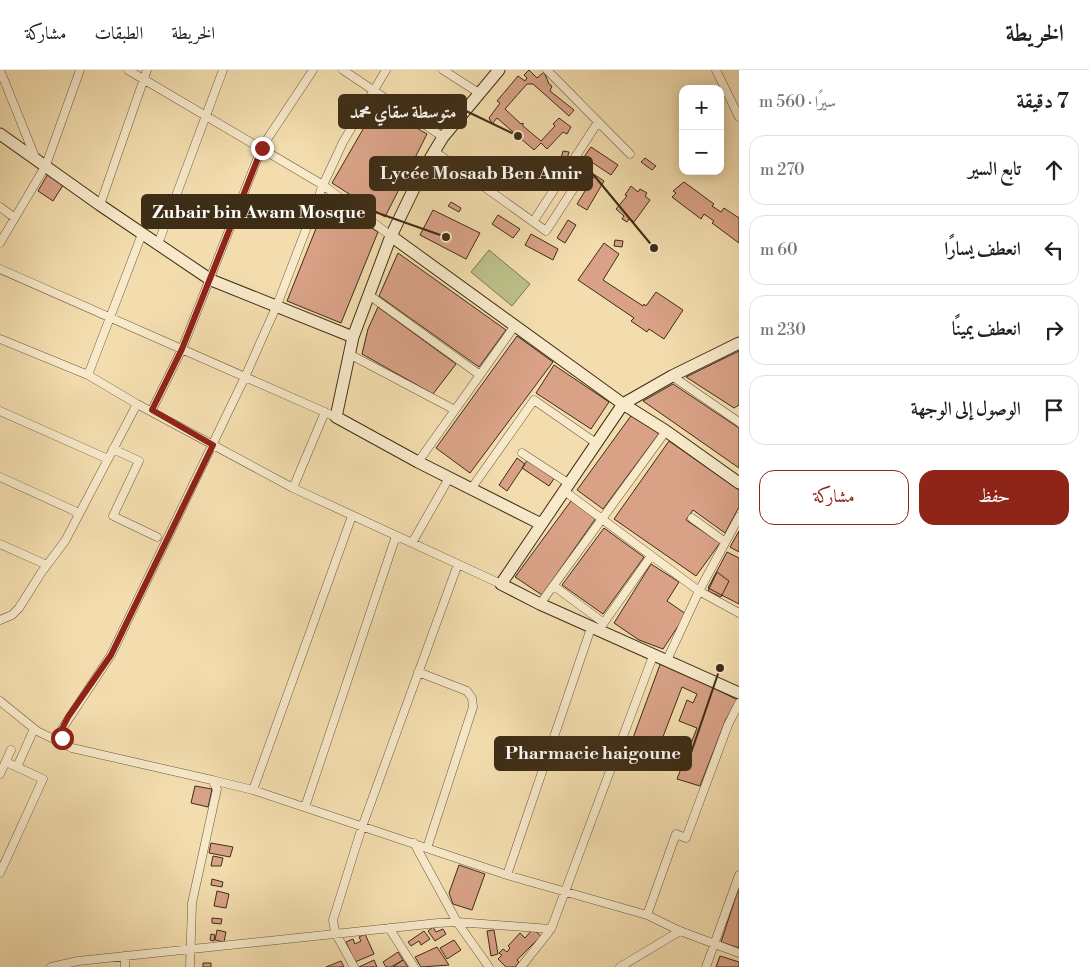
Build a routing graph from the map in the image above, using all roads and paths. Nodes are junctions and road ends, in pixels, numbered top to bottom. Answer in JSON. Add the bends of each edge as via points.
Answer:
{"nodes":[{"id":1,"x":0,"y":70,"type":"edge"},
{"id":2,"x":80,"y":70,"type":"edge"},
{"id":3,"x":128,"y":70,"type":"edge"},
{"id":4,"x":147,"y":70,"type":"edge"},
{"id":5,"x":223,"y":70,"type":"edge"},
{"id":6,"x":313,"y":70,"type":"edge"},
{"id":7,"x":343,"y":70,"type":"edge"},
{"id":8,"x":386,"y":70,"type":"edge"},
{"id":9,"x":443,"y":70,"type":"edge"},
{"id":10,"x":499,"y":70,"type":"edge"},
{"id":11,"x":547,"y":70,"type":"edge"},
{"id":12,"x":716,"y":70,"type":"edge"},
{"id":13,"x":144,"y":78,"type":"junction"},
{"id":14,"x":373,"y":90,"type":"junction"},
{"id":15,"x":479,"y":93,"type":"junction"},
{"id":16,"x":206,"y":115,"type":"junction"},
{"id":17,"x":739,"y":117,"type":"edge"},
{"id":18,"x":598,"y":122,"type":"junction"},
{"id":19,"x":0,"y":134,"type":"edge"},
{"id":20,"x":443,"y":137,"type":"junction"},
{"id":21,"x":262,"y":148,"type":"junction"},
{"id":22,"x":434,"y":151,"type":"junction"},
{"id":23,"x":630,"y":154,"type":"dead end"},
{"id":24,"x":35,"y":157,"type":"junction"},
{"id":25,"x":46,"y":165,"type":"junction"},
{"id":26,"x":586,"y":171,"type":"dead end"},
{"id":27,"x":323,"y":185,"type":"junction"},
{"id":28,"x":100,"y":205,"type":"junction"},
{"id":29,"x":0,"y":207,"type":"edge"},
{"id":30,"x":15,"y":218,"type":"junction"},
{"id":31,"x":533,"y":222,"type":"junction"},
{"id":32,"x":142,"y":234,"type":"junction"},
{"id":33,"x":391,"y":236,"type":"junction"},
{"id":34,"x":0,"y":243,"type":"edge"},
{"id":35,"x":158,"y":244,"type":"junction"},
{"id":36,"x":0,"y":269,"type":"edge"},
{"id":37,"x":211,"y":280,"type":"junction"},
{"id":38,"x":369,"y":295,"type":"junction"},
{"id":39,"x":277,"y":305,"type":"junction"},
{"id":40,"x":111,"y":318,"type":"junction"},
{"id":41,"x":514,"y":327,"type":"junction"},
{"id":42,"x":353,"y":337,"type":"junction"},
{"id":43,"x":0,"y":339,"type":"edge"},
{"id":44,"x":739,"y":343,"type":"edge"},
{"id":45,"x":182,"y":349,"type":"junction"},
{"id":46,"x":349,"y":354,"type":"junction"},
{"id":47,"x":88,"y":375,"type":"junction"},
{"id":48,"x":480,"y":375,"type":"junction"},
{"id":49,"x":672,"y":376,"type":"junction"},
{"id":50,"x":245,"y":377,"type":"junction"},
{"id":51,"x":137,"y":404,"type":"junction"},
{"id":52,"x":623,"y":404,"type":"junction"},
{"id":53,"x":152,"y":410,"type":"junction"},
{"id":54,"x":455,"y":410,"type":"junction"},
{"id":55,"x":0,"y":411,"type":"edge"},
{"id":56,"x":330,"y":414,"type":"junction"},
{"id":57,"x":739,"y":422,"type":"edge"},
{"id":58,"x":666,"y":431,"type":"junction"},
{"id":59,"x":596,"y":443,"type":"junction"},
{"id":60,"x":213,"y":445,"type":"junction"},
{"id":61,"x":113,"y":449,"type":"junction"},
{"id":62,"x":522,"y":453,"type":"dead end"},
{"id":63,"x":108,"y":459,"type":"junction"},
{"id":64,"x":418,"y":462,"type":"junction"},
{"id":65,"x":0,"y":477,"type":"edge"},
{"id":66,"x":449,"y":478,"type":"junction"},
{"id":67,"x":739,"y":483,"type":"edge"},
{"id":68,"x":566,"y":486,"type":"junction"},
{"id":69,"x":294,"y":488,"type":"junction"},
{"id":70,"x":471,"y":489,"type":"junction"},
{"id":71,"x":79,"y":513,"type":"junction"},
{"id":72,"x":352,"y":516,"type":"junction"},
{"id":73,"x":739,"y":517,"type":"edge"},
{"id":74,"x":692,"y":518,"type":"dead end"},
{"id":75,"x":602,"y":520,"type":"junction"},
{"id":76,"x":541,"y":524,"type":"junction"},
{"id":77,"x":396,"y":536,"type":"junction"},
{"id":78,"x":157,"y":537,"type":"dead end"},
{"id":79,"x":725,"y":542,"type":"junction"},
{"id":80,"x":412,"y":543,"type":"junction"},
{"id":81,"x":0,"y":544,"type":"edge"},
{"id":82,"x":651,"y":556,"type":"junction"},
{"id":83,"x":458,"y":564,"type":"junction"},
{"id":84,"x":47,"y":565,"type":"junction"},
{"id":85,"x":501,"y":584,"type":"junction"},
{"id":86,"x":554,"y":586,"type":"junction"},
{"id":87,"x":699,"y":591,"type":"junction"},
{"id":88,"x":540,"y":604,"type":"junction"},
{"id":89,"x":739,"y":614,"type":"edge"},
{"id":90,"x":0,"y":620,"type":"edge"},
{"id":91,"x":598,"y":627,"type":"junction"},
{"id":92,"x":653,"y":656,"type":"junction"},
{"id":93,"x":667,"y":660,"type":"junction"},
{"id":94,"x":418,"y":672,"type":"junction"},
{"id":95,"x":739,"y":694,"type":"edge"},
{"id":96,"x":0,"y":701,"type":"edge"},
{"id":97,"x":34,"y":729,"type":"junction"},
{"id":98,"x":66,"y":745,"type":"junction"},
{"id":99,"x":11,"y":750,"type":"dead end"},
{"id":100,"x":6,"y":762,"type":"junction"},
{"id":101,"x":17,"y":767,"type":"junction"},
{"id":102,"x":0,"y":774,"type":"edge"},
{"id":103,"x":212,"y":780,"type":"junction"},
{"id":104,"x":253,"y":790,"type":"junction"},
{"id":105,"x":305,"y":807,"type":"junction"},
{"id":106,"x":362,"y":827,"type":"junction"},
{"id":107,"x":414,"y":843,"type":"junction"},
{"id":108,"x":427,"y":848,"type":"junction"},
{"id":109,"x":0,"y":872,"type":"edge"},
{"id":110,"x":507,"y":875,"type":"junction"},
{"id":111,"x":739,"y":875,"type":"edge"},
{"id":112,"x":566,"y":892,"type":"junction"},
{"id":113,"x":647,"y":916,"type":"junction"},
{"id":114,"x":457,"y":922,"type":"junction"},
{"id":115,"x":389,"y":928,"type":"junction"},
{"id":116,"x":552,"y":929,"type":"junction"},
{"id":117,"x":680,"y":931,"type":"junction"},
{"id":118,"x":335,"y":932,"type":"junction"},
{"id":119,"x":713,"y":944,"type":"junction"},
{"id":120,"x":190,"y":950,"type":"junction"},
{"id":121,"x":739,"y":953,"type":"edge"},
{"id":122,"x":125,"y":956,"type":"junction"},
{"id":123,"x":55,"y":967,"type":"edge"},
{"id":124,"x":125,"y":967,"type":"edge"},
{"id":125,"x":190,"y":967,"type":"edge"},
{"id":126,"x":354,"y":967,"type":"edge"},
{"id":127,"x":414,"y":967,"type":"edge"},
{"id":128,"x":489,"y":967,"type":"edge"},
{"id":129,"x":522,"y":967,"type":"edge"},
{"id":130,"x":620,"y":967,"type":"edge"},
{"id":131,"x":706,"y":967,"type":"edge"}],
"edges":[{"from":1,"to":24,"type":"street"},
{"from":2,"to":25,"type":"street"},
{"from":3,"to":13,"type":"street"},
{"from":4,"to":13,"type":"street"},
{"from":5,"to":16,"type":"street"},
{"from":6,"to":21,"type":"street"},
{"from":7,"to":14,"type":"street"},
{"from":8,"to":14,"type":"street"},
{"from":9,"to":15,"type":"street"},
{"from":10,"to":15,"type":"street"},
{"from":11,"to":18,"type":"street"},
{"from":12,"to":17,"type":"street"},
{"from":13,"to":16,"type":"street"},
{"from":13,"to":28,"type":"street"},
{"from":14,"to":20,"type":"street"},
{"from":14,"to":27,"type":"street"},
{"from":15,"to":20,"type":"street"},
{"from":16,"to":21,"type":"street"},
{"from":16,"to":35,"type":"street"},
{"from":18,"to":23,"type":"street"},
{"from":18,"to":31,"type":"street"},
{"from":19,"to":24,"type":"street"},
{"from":20,"to":22,"type":"street"},
{"from":21,"to":27,"type":"street"},
{"from":21,"to":37,"type":"street"},
{"from":22,"to":31,"type":"street"},
{"from":22,"to":33,"type":"street"},
{"from":24,"to":25,"type":"street"},
{"from":25,"to":28,"type":"street"},
{"from":25,"to":30,"type":"street"},
{"from":26,"to":31,"type":"street","via":[[546,231]]},
{"from":27,"to":33,"type":"street"},
{"from":27,"to":39,"type":"street"},
{"from":28,"to":32,"type":"street"},
{"from":29,"to":30,"type":"street"},
{"from":30,"to":34,"type":"street"},
{"from":32,"to":35,"type":"street"},
{"from":32,"to":40,"type":"street"},
{"from":33,"to":38,"type":"street"},
{"from":33,"to":41,"type":"street"},
{"from":35,"to":37,"type":"street"},
{"from":36,"to":40,"type":"street"},
{"from":37,"to":39,"type":"street"},
{"from":37,"to":45,"type":"street"},
{"from":38,"to":42,"type":"street"},
{"from":38,"to":48,"type":"street"},
{"from":39,"to":42,"type":"street"},
{"from":39,"to":50,"type":"street"},
{"from":40,"to":45,"type":"street"},
{"from":40,"to":47,"type":"street"},
{"from":41,"to":48,"type":"street"},
{"from":41,"to":52,"type":"street"},
{"from":42,"to":46,"type":"street"},
{"from":43,"to":47,"type":"street"},
{"from":44,"to":49,"type":"street"},
{"from":45,"to":50,"type":"street"},
{"from":45,"to":53,"type":"street"},
{"from":46,"to":54,"type":"street"},
{"from":46,"to":56,"type":"street"},
{"from":47,"to":51,"type":"street"},
{"from":48,"to":54,"type":"street"},
{"from":49,"to":52,"type":"street"},
{"from":49,"to":57,"type":"street"},
{"from":50,"to":56,"type":"street"},
{"from":50,"to":60,"type":"street"},
{"from":51,"to":53,"type":"street"},
{"from":51,"to":61,"type":"street"},
{"from":52,"to":58,"type":"street"},
{"from":52,"to":59,"type":"street"},
{"from":53,"to":60,"type":"street"},
{"from":54,"to":64,"type":"street"},
{"from":55,"to":63,"type":"street"},
{"from":56,"to":64,"type":"street"},
{"from":56,"to":69,"type":"street"},
{"from":58,"to":67,"type":"street"},
{"from":58,"to":75,"type":"street"},
{"from":59,"to":68,"type":"street"},
{"from":59,"to":70,"type":"street","via":[[534,400]]},
{"from":60,"to":69,"type":"street"},
{"from":60,"to":98,"type":"street","via":[[111,655],[62,729]]},
{"from":61,"to":63,"type":"street"},
{"from":61,"to":78,"type":"street","via":[[139,462],[112,516]]},
{"from":62,"to":68,"type":"street"},
{"from":63,"to":71,"type":"street"},
{"from":64,"to":66,"type":"street"},
{"from":65,"to":71,"type":"street"},
{"from":66,"to":70,"type":"street"},
{"from":66,"to":80,"type":"street"},
{"from":68,"to":75,"type":"street"},
{"from":68,"to":76,"type":"street"},
{"from":69,"to":72,"type":"street"},
{"from":70,"to":76,"type":"street"},
{"from":71,"to":84,"type":"street","via":[[65,541]]},
{"from":72,"to":77,"type":"street"},
{"from":72,"to":104,"type":"street"},
{"from":73,"to":79,"type":"street"},
{"from":74,"to":79,"type":"street"},
{"from":75,"to":82,"type":"street"},
{"from":75,"to":86,"type":"street"},
{"from":76,"to":85,"type":"street"},
{"from":77,"to":80,"type":"street"},
{"from":77,"to":105,"type":"street"},
{"from":79,"to":87,"type":"street"},
{"from":80,"to":83,"type":"street"},
{"from":81,"to":84,"type":"street"},
{"from":82,"to":87,"type":"street"},
{"from":82,"to":91,"type":"street"},
{"from":83,"to":85,"type":"street"},
{"from":83,"to":94,"type":"street"},
{"from":84,"to":90,"type":"street","via":[[19,608]]},
{"from":85,"to":88,"type":"street"},
{"from":86,"to":88,"type":"street"},
{"from":86,"to":91,"type":"street"},
{"from":87,"to":89,"type":"street"},
{"from":87,"to":93,"type":"street"},
{"from":88,"to":91,"type":"street"},
{"from":91,"to":92,"type":"street"},
{"from":91,"to":110,"type":"street"},
{"from":92,"to":93,"type":"street"},
{"from":92,"to":112,"type":"street"},
{"from":93,"to":95,"type":"street"},
{"from":94,"to":106,"type":"street"},
{"from":94,"to":108,"type":"street","via":[[467,692],[473,707]]},
{"from":95,"to":113,"type":"street","via":[[686,838],[676,834]]},
{"from":96,"to":97,"type":"street"},
{"from":97,"to":98,"type":"street"},
{"from":97,"to":101,"type":"street"},
{"from":98,"to":103,"type":"street"},
{"from":99,"to":100,"type":"street"},
{"from":100,"to":101,"type":"street"},
{"from":100,"to":102,"type":"street"},
{"from":101,"to":109,"type":"street","via":[[43,779]]},
{"from":103,"to":104,"type":"street"},
{"from":103,"to":120,"type":"street","via":[[217,789],[192,903]]},
{"from":104,"to":105,"type":"street"},
{"from":105,"to":106,"type":"street"},
{"from":106,"to":107,"type":"street"},
{"from":106,"to":118,"type":"street","via":[[333,920]]},
{"from":107,"to":108,"type":"street"},
{"from":107,"to":114,"type":"street"},
{"from":108,"to":110,"type":"street"},
{"from":110,"to":112,"type":"street"},
{"from":111,"to":119,"type":"street"},
{"from":112,"to":113,"type":"street"},
{"from":112,"to":116,"type":"street"},
{"from":113,"to":117,"type":"street"},
{"from":114,"to":115,"type":"street"},
{"from":114,"to":116,"type":"street"},
{"from":114,"to":128,"type":"street"},
{"from":115,"to":118,"type":"street"},
{"from":115,"to":127,"type":"street"},
{"from":116,"to":129,"type":"street"},
{"from":117,"to":119,"type":"street"},
{"from":117,"to":130,"type":"street"},
{"from":118,"to":120,"type":"street"},
{"from":118,"to":126,"type":"street"},
{"from":119,"to":121,"type":"street"},
{"from":119,"to":131,"type":"street"},
{"from":120,"to":122,"type":"street"},
{"from":120,"to":125,"type":"street"},
{"from":122,"to":123,"type":"street"},
{"from":122,"to":124,"type":"street"}]}
